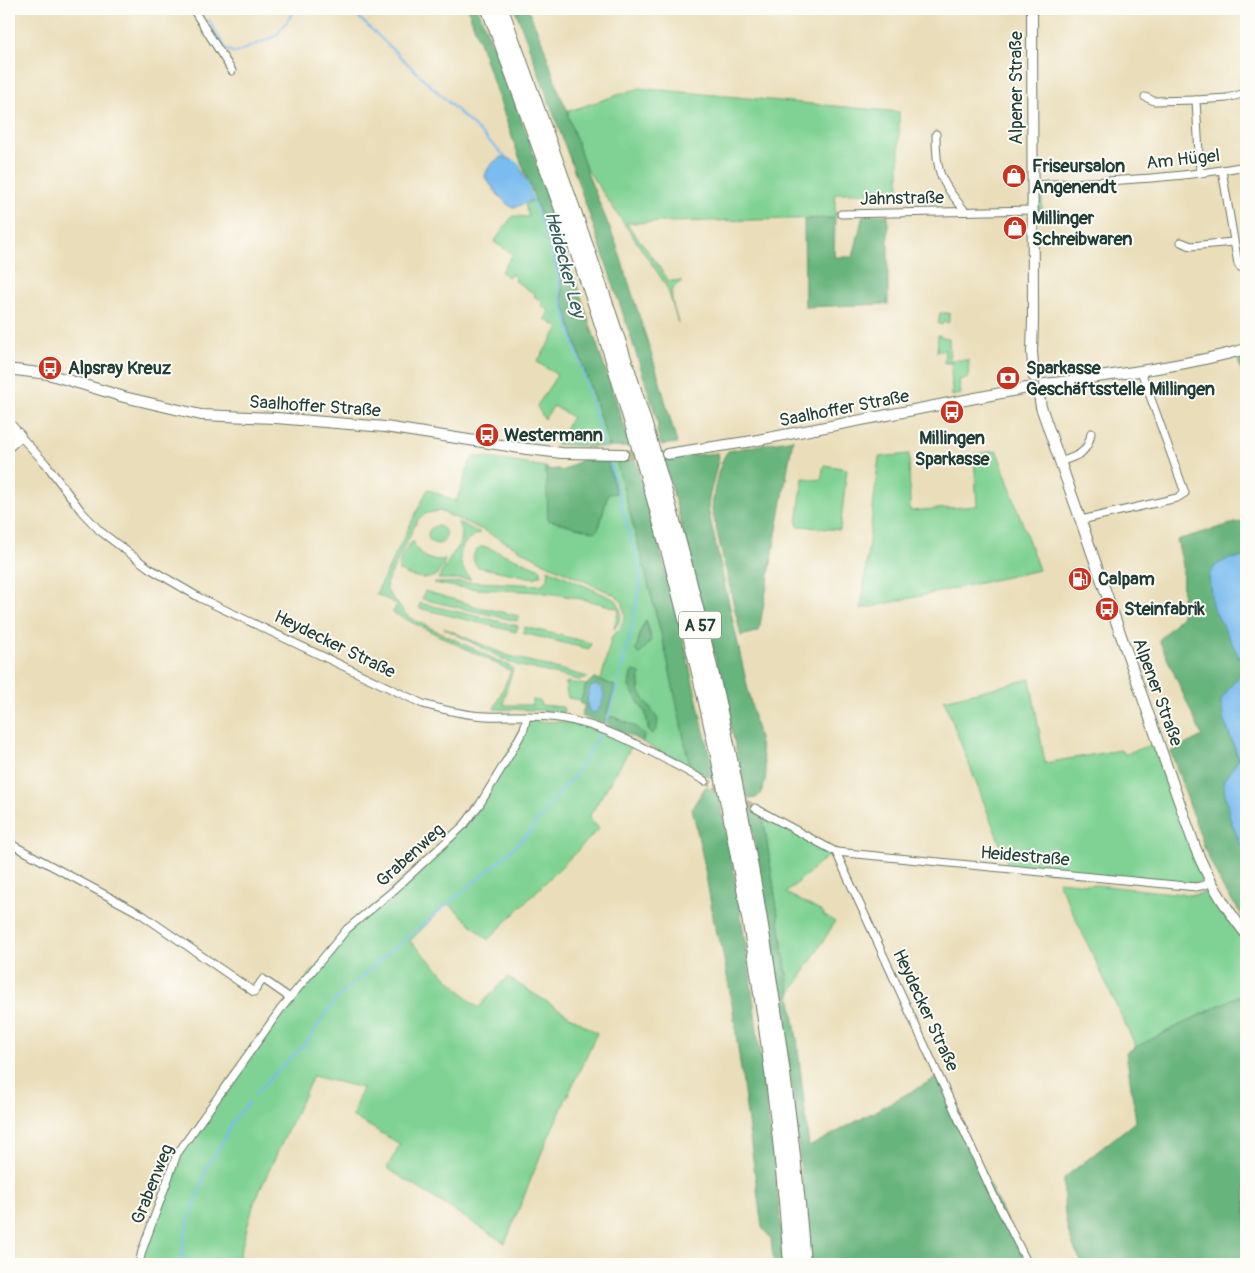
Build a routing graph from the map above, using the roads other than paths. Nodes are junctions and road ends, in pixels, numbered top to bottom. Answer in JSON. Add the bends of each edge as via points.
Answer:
{"nodes":[{"id":1,"x":193,"y":9,"type":"edge"},
{"id":2,"x":489,"y":9,"type":"edge"},
{"id":3,"x":501,"y":9,"type":"edge"},
{"id":4,"x":1032,"y":9,"type":"edge"},
{"id":5,"x":232,"y":70,"type":"dead end"},
{"id":6,"x":1246,"y":93,"type":"edge"},
{"id":7,"x":1145,"y":97,"type":"dead end"},
{"id":8,"x":1196,"y":100,"type":"junction"},
{"id":9,"x":936,"y":134,"type":"dead end"},
{"id":10,"x":1246,"y":166,"type":"edge"},
{"id":11,"x":1222,"y":170,"type":"junction"},
{"id":12,"x":1200,"y":173,"type":"junction"},
{"id":13,"x":1033,"y":185,"type":"junction"},
{"id":14,"x":1032,"y":210,"type":"junction"},
{"id":15,"x":965,"y":211,"type":"junction"},
{"id":16,"x":840,"y":214,"type":"dead end"},
{"id":17,"x":1181,"y":242,"type":"dead end"},
{"id":18,"x":1233,"y":242,"type":"junction"},
{"id":19,"x":1246,"y":268,"type":"edge"},
{"id":20,"x":1246,"y":349,"type":"edge"},
{"id":21,"x":9,"y":371,"type":"edge"},
{"id":22,"x":1141,"y":371,"type":"junction"},
{"id":23,"x":1034,"y":377,"type":"junction"},
{"id":24,"x":1045,"y":384,"type":"junction"},
{"id":25,"x":1027,"y":388,"type":"junction"},
{"id":26,"x":1038,"y":395,"type":"junction"},
{"id":27,"x":9,"y":424,"type":"edge"},
{"id":28,"x":1092,"y":433,"type":"dead end"},
{"id":29,"x":20,"y":436,"type":"junction"},
{"id":30,"x":9,"y":446,"type":"edge"},
{"id":31,"x":623,"y":454,"type":"tunnel mouth"},
{"id":32,"x":667,"y":454,"type":"dead end"},
{"id":33,"x":1060,"y":462,"type":"junction"},
{"id":34,"x":1081,"y":520,"type":"junction"},
{"id":35,"x":527,"y":716,"type":"junction"},
{"id":36,"x":705,"y":781,"type":"tunnel mouth"},
{"id":37,"x":755,"y":808,"type":"tunnel mouth"},
{"id":38,"x":9,"y":843,"type":"edge"},
{"id":39,"x":836,"y":852,"type":"junction"},
{"id":40,"x":1211,"y":882,"type":"junction"},
{"id":41,"x":1246,"y":934,"type":"edge"},
{"id":42,"x":290,"y":998,"type":"junction"},
{"id":43,"x":139,"y":1264,"type":"edge"},
{"id":44,"x":791,"y":1264,"type":"edge"},
{"id":45,"x":803,"y":1264,"type":"edge"},
{"id":46,"x":1028,"y":1264,"type":"edge"}],
"edges":[{"from":1,"to":5,"type":"street"},
{"from":2,"to":44,"type":"highway","number":"A 57","via":[[598,311],[661,523],[696,662],[752,937],[772,1077]]},
{"from":3,"to":45,"type":"highway","number":"A 57","via":[[609,312],[673,520],[700,624],[736,785],[768,963],[784,1070]]},
{"from":4,"to":13,"type":"street","name":"Alpener Straße"},
{"from":6,"to":8,"type":"street"},
{"from":7,"to":8,"type":"street","via":[[1154,101]]},
{"from":8,"to":12,"type":"street"},
{"from":9,"to":15,"type":"street","name":"Jahnstraße","via":[[940,175]]},
{"from":10,"to":11,"type":"street","name":"Am Hügel"},
{"from":11,"to":12,"type":"street","name":"Am Hügel"},
{"from":11,"to":18,"type":"street"},
{"from":12,"to":13,"type":"street","name":"Am Hügel"},
{"from":13,"to":14,"type":"street","name":"Alpener Straße"},
{"from":14,"to":15,"type":"street","name":"Jahnstraße"},
{"from":14,"to":23,"type":"street","name":"Alpener Straße"},
{"from":15,"to":16,"type":"street","name":"Jahnstraße"},
{"from":17,"to":18,"type":"street","via":[[1192,246]]},
{"from":18,"to":19,"type":"street","via":[[1238,264]]},
{"from":20,"to":22,"type":"street"},
{"from":21,"to":31,"type":"street","name":"Saalhoffer Straße","via":[[48,374],[201,416],[385,427],[562,453]]},
{"from":22,"to":24,"type":"street"},
{"from":22,"to":34,"type":"street","via":[[1185,493],[1177,498]]},
{"from":23,"to":24,"type":"street"},
{"from":23,"to":25,"type":"street","via":[[1029,380]]},
{"from":24,"to":26,"type":"street"},
{"from":25,"to":26,"type":"street","via":[[1032,395]]},
{"from":25,"to":32,"type":"street","name":"Saalhoffer Straße","via":[[753,441]]},
{"from":26,"to":33,"type":"street","name":"Alpener Straße"},
{"from":27,"to":29,"type":"street","name":"Heydecker Straße"},
{"from":28,"to":33,"type":"street","via":[[1085,450]]},
{"from":29,"to":30,"type":"street"},
{"from":29,"to":35,"type":"street","name":"Heydecker Straße","via":[[100,531],[179,586],[423,704],[458,713]]},
{"from":33,"to":34,"type":"street","name":"Alpener Straße"},
{"from":34,"to":40,"type":"street","name":"Alpener Straße","via":[[1195,847]]},
{"from":35,"to":36,"type":"street","name":"Heydecker Straße","via":[[559,718],[598,728],[634,743]]},
{"from":35,"to":42,"type":"street","name":"Grabenweg","via":[[524,729],[464,825],[393,891],[346,929]]},
{"from":37,"to":39,"type":"street"},
{"from":38,"to":42,"type":"street","via":[[141,914],[254,992],[264,979]]},
{"from":39,"to":40,"type":"street","name":"Heidestraße","via":[[1196,886]]},
{"from":39,"to":46,"type":"street","name":"Heydecker Straße"},
{"from":40,"to":41,"type":"street","name":"Alpener Straße"},
{"from":42,"to":43,"type":"street","name":"Grabenweg","via":[[177,1154]]}]}
